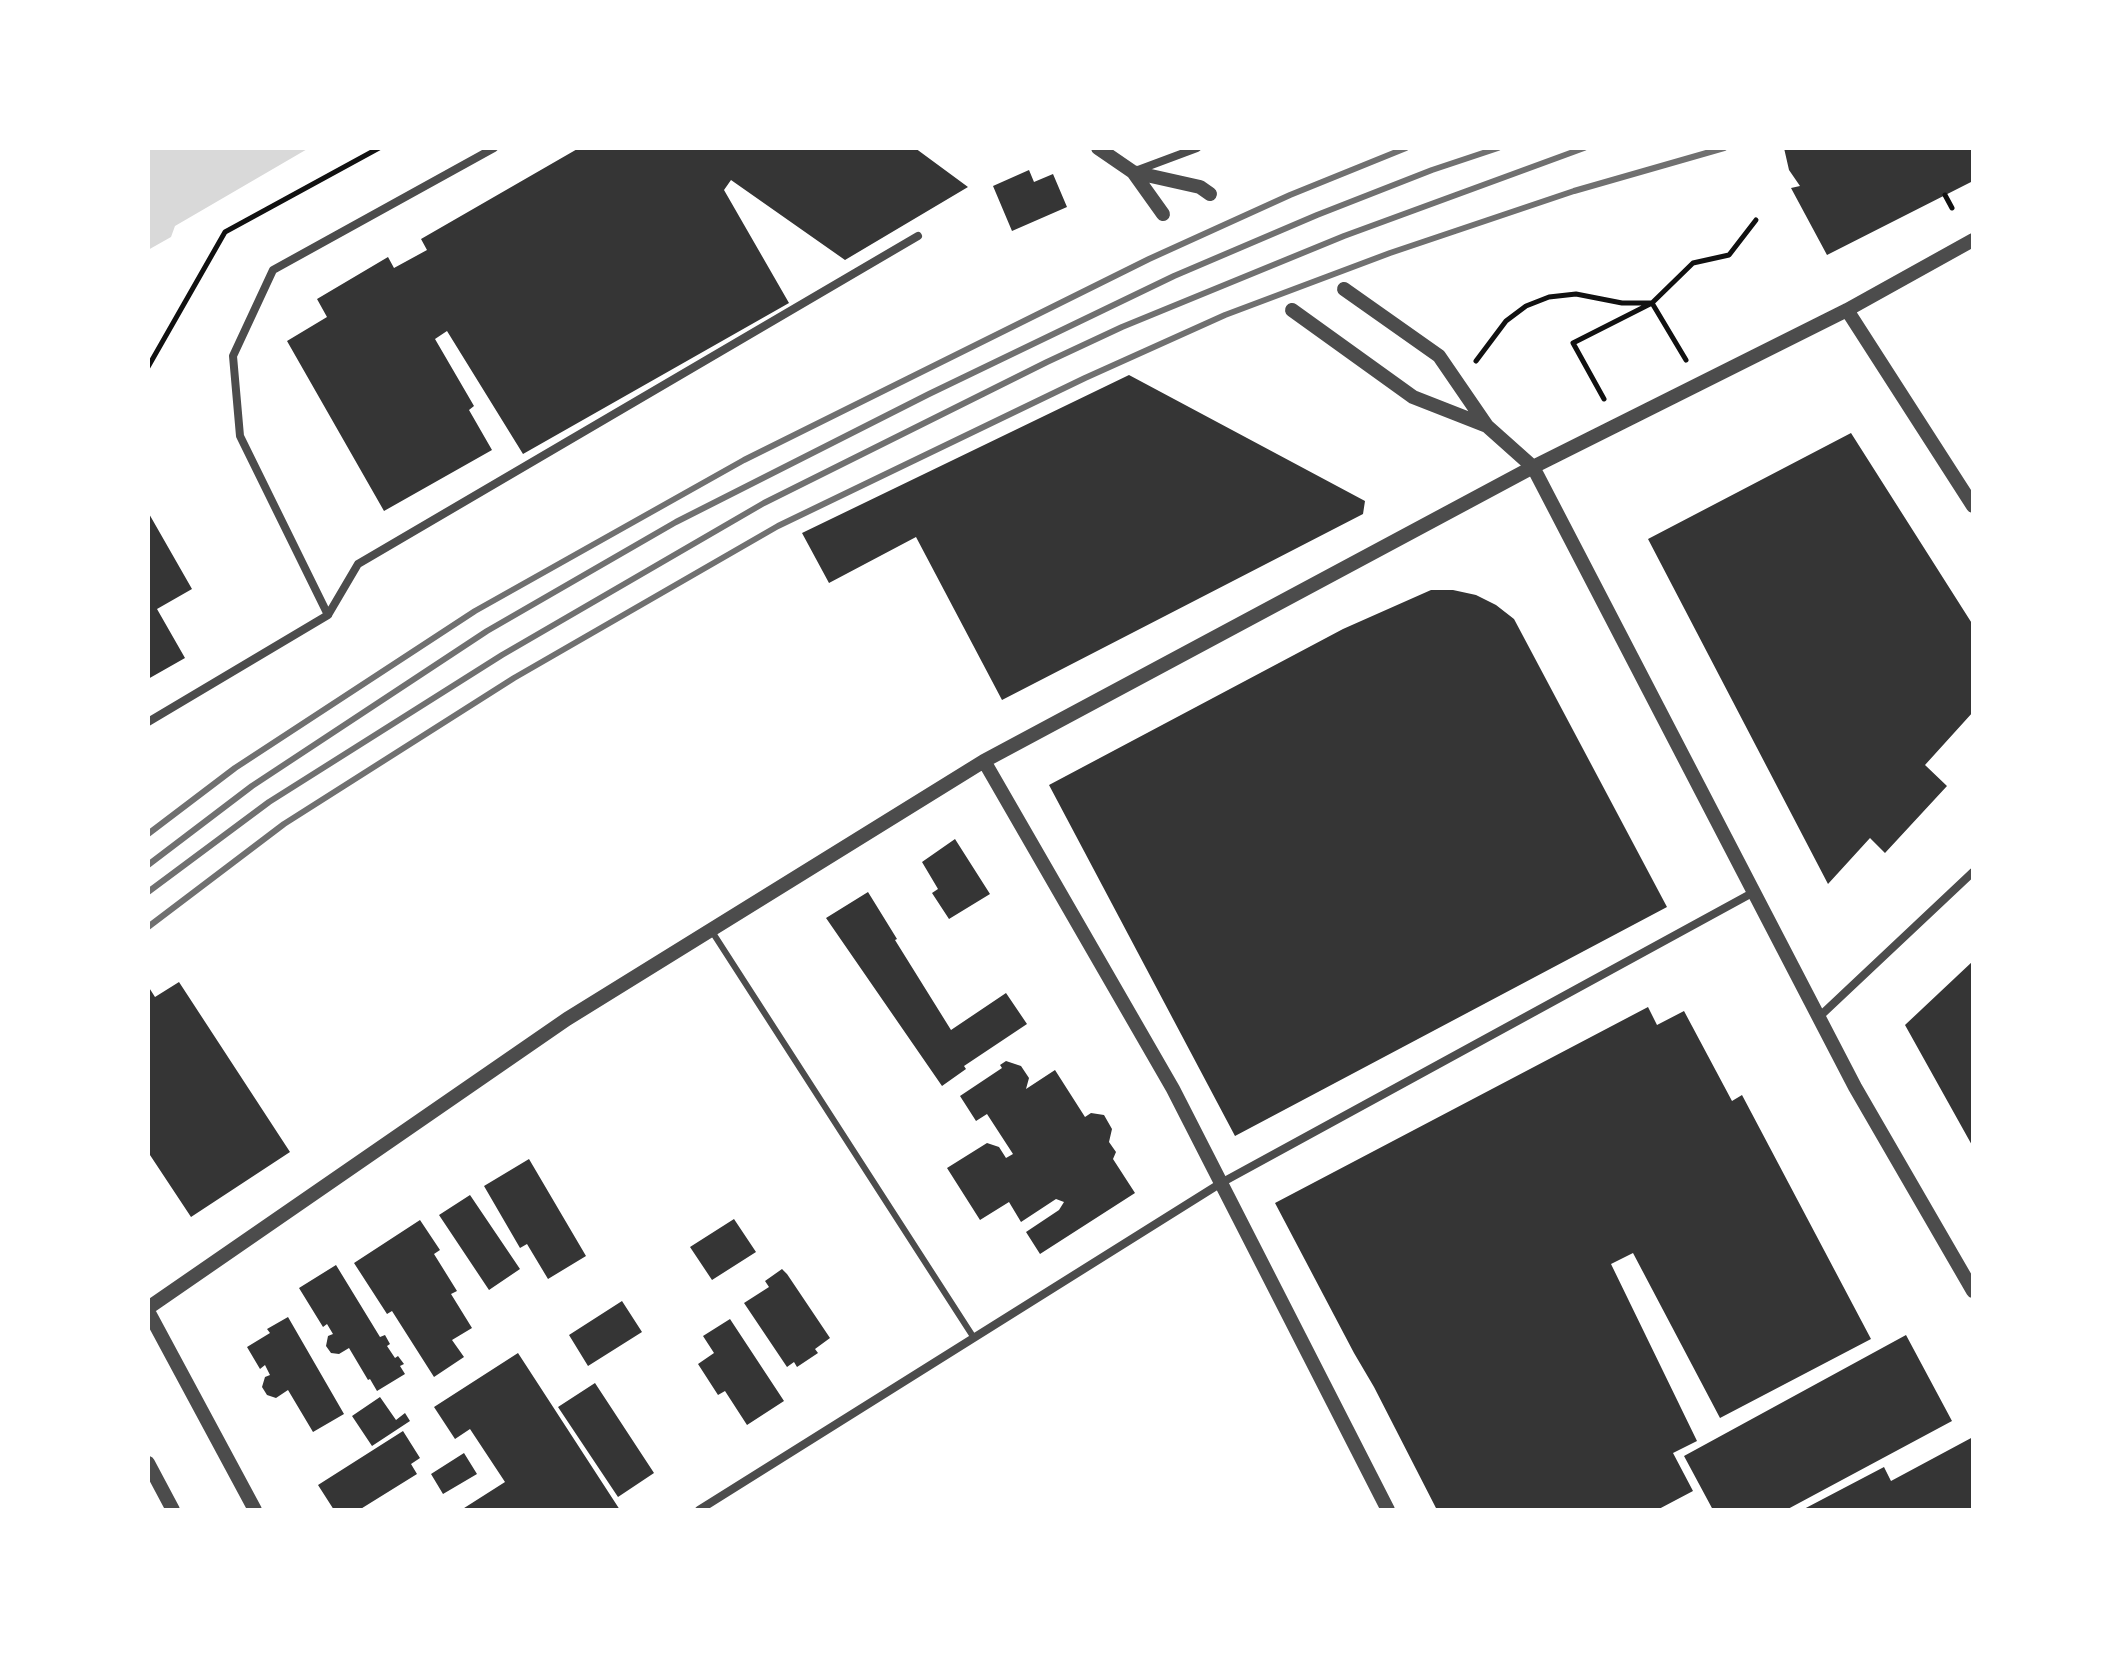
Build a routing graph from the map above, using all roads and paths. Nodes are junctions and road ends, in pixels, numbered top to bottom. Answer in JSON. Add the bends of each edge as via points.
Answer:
{"nodes":[{"id":1,"x":379,"y":148,"type":"edge"},
{"id":2,"x":494,"y":148,"type":"edge"},
{"id":3,"x":1098,"y":148,"type":"edge"},
{"id":4,"x":1197,"y":148,"type":"edge"},
{"id":5,"x":1133,"y":172,"type":"junction"},
{"id":6,"x":1210,"y":194,"type":"dead end"},
{"id":7,"x":1945,"y":195,"type":"dead end"},
{"id":8,"x":1952,"y":208,"type":"dead end"},
{"id":9,"x":1163,"y":214,"type":"dead end"},
{"id":10,"x":1756,"y":220,"type":"dead end"},
{"id":11,"x":918,"y":236,"type":"dead end"},
{"id":12,"x":1973,"y":240,"type":"edge"},
{"id":13,"x":1344,"y":289,"type":"dead end"},
{"id":14,"x":1652,"y":303,"type":"junction"},
{"id":15,"x":1292,"y":310,"type":"dead end"},
{"id":16,"x":1847,"y":310,"type":"junction"},
{"id":17,"x":148,"y":367,"type":"edge"},
{"id":18,"x":1458,"y":383,"type":"junction"},
{"id":19,"x":1700,"y":384,"type":"junction"},
{"id":20,"x":1618,"y":424,"type":"junction"},
{"id":21,"x":1487,"y":426,"type":"junction"},
{"id":22,"x":1533,"y":467,"type":"junction"},
{"id":23,"x":1973,"y":506,"type":"edge"},
{"id":24,"x":328,"y":615,"type":"junction"},
{"id":25,"x":148,"y":722,"type":"edge"},
{"id":26,"x":984,"y":761,"type":"junction"},
{"id":27,"x":1973,"y":872,"type":"edge"},
{"id":28,"x":1754,"y":892,"type":"junction"},
{"id":29,"x":711,"y":930,"type":"junction"},
{"id":30,"x":1819,"y":1017,"type":"junction"},
{"id":31,"x":1221,"y":1183,"type":"junction"},
{"id":32,"x":1973,"y":1291,"type":"edge"},
{"id":33,"x":148,"y":1309,"type":"edge"},
{"id":34,"x":974,"y":1338,"type":"junction"},
{"id":35,"x":148,"y":1463,"type":"edge"},
{"id":36,"x":173,"y":1510,"type":"edge"},
{"id":37,"x":255,"y":1510,"type":"edge"},
{"id":38,"x":699,"y":1510,"type":"edge"},
{"id":39,"x":1388,"y":1510,"type":"edge"}],
"edges":[{"from":1,"to":17,"type":"path","via":[[225,232]]},
{"from":2,"to":24,"type":"street","via":[[273,270],[233,356],[240,436]]},
{"from":3,"to":5,"type":"street"},
{"from":4,"to":5,"type":"street"},
{"from":5,"to":6,"type":"street"},
{"from":5,"to":9,"type":"street"},
{"from":7,"to":8,"type":"path"},
{"from":10,"to":14,"type":"path","via":[[1729,255],[1693,263]]},
{"from":11,"to":24,"type":"street","via":[[358,564]]},
{"from":12,"to":16,"type":"street"},
{"from":13,"to":18,"type":"street","via":[[1439,356]]},
{"from":14,"to":18,"type":"path","via":[[1576,294],[1526,306],[1506,321]]},
{"from":14,"to":19,"type":"path"},
{"from":14,"to":20,"type":"path","via":[[1573,343]]},
{"from":15,"to":21,"type":"street","via":[[1413,397]]},
{"from":16,"to":19,"type":"street"},
{"from":16,"to":23,"type":"street"},
{"from":18,"to":21,"type":"street"},
{"from":19,"to":20,"type":"street"},
{"from":20,"to":22,"type":"street"},
{"from":21,"to":22,"type":"street"},
{"from":22,"to":26,"type":"street"},
{"from":22,"to":28,"type":"street"},
{"from":24,"to":25,"type":"street"},
{"from":26,"to":29,"type":"street"},
{"from":26,"to":31,"type":"street","via":[[1173,1089]]},
{"from":27,"to":30,"type":"street"},
{"from":28,"to":30,"type":"street"},
{"from":28,"to":31,"type":"street"},
{"from":29,"to":33,"type":"street","via":[[567,1019]]},
{"from":29,"to":34,"type":"lane"},
{"from":30,"to":32,"type":"street"},
{"from":31,"to":34,"type":"street"},
{"from":31,"to":39,"type":"street"},
{"from":33,"to":37,"type":"street"},
{"from":34,"to":38,"type":"street"},
{"from":35,"to":36,"type":"street"}]}
